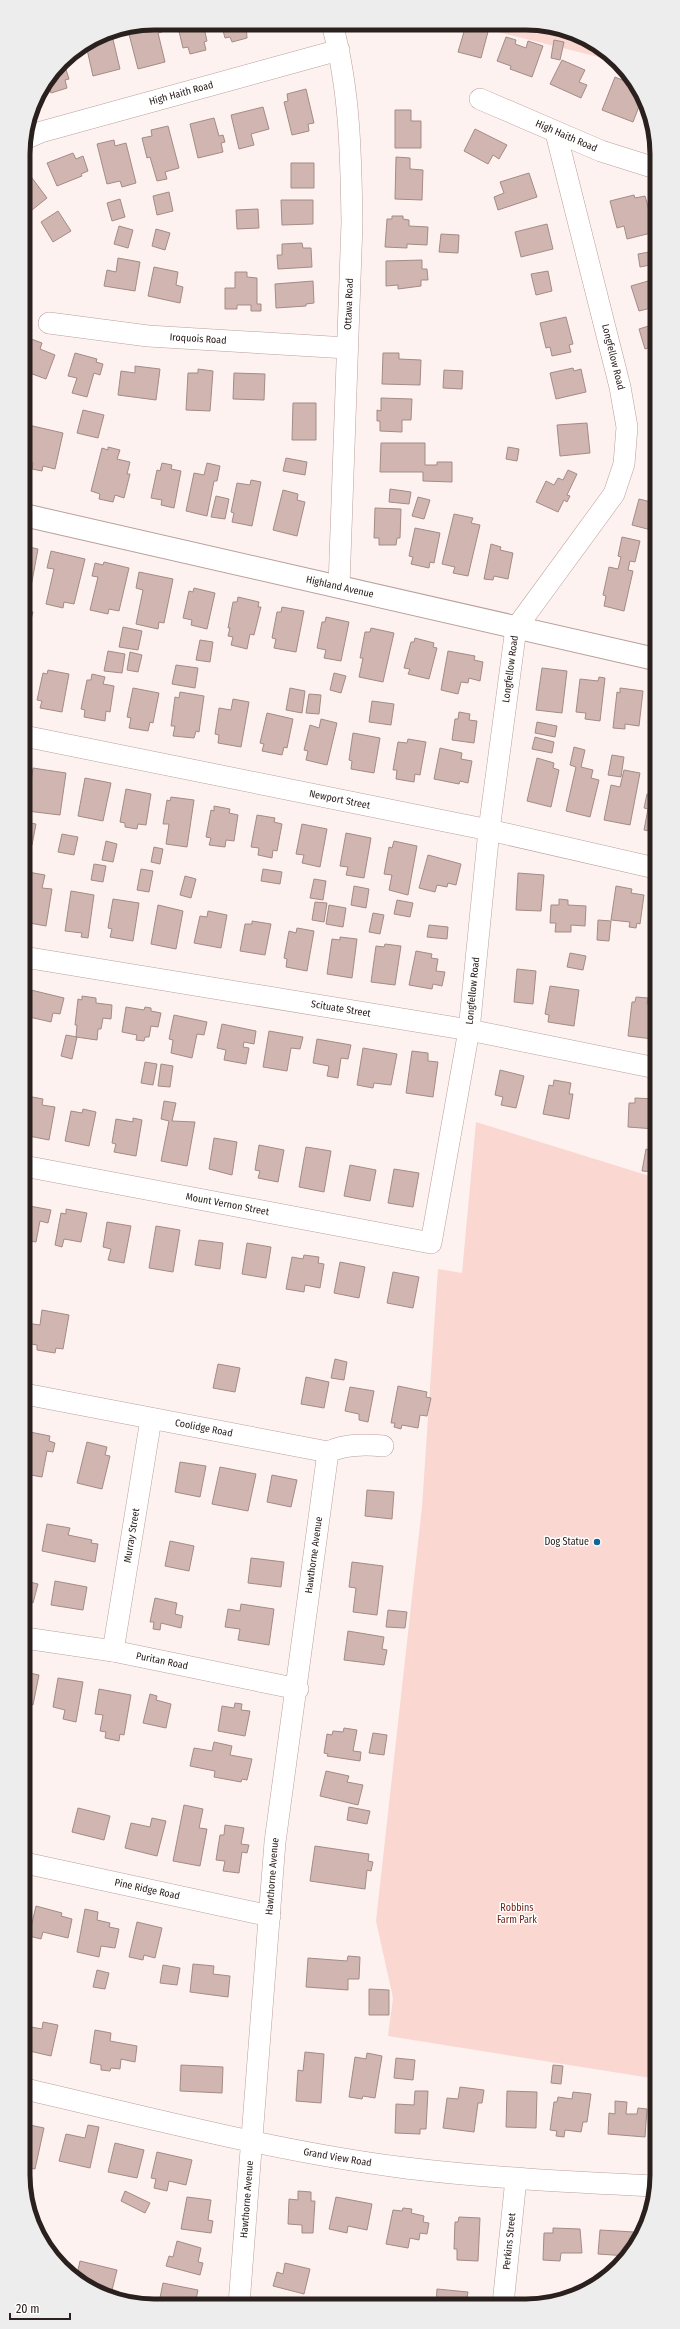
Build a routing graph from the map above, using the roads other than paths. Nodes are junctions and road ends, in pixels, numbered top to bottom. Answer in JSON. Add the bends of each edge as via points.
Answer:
{"nodes":[{"id":1,"x":334,"y":30,"type":"edge"},
{"id":2,"x":339,"y":50,"type":"junction"},
{"id":3,"x":480,"y":99,"type":"dead end"},
{"id":4,"x":556,"y":133,"type":"junction"},
{"id":5,"x":31,"y":136,"type":"edge"},
{"id":6,"x":650,"y":166,"type":"edge"},
{"id":7,"x":49,"y":323,"type":"dead end"},
{"id":8,"x":347,"y":348,"type":"junction"},
{"id":9,"x":30,"y":516,"type":"edge"},
{"id":10,"x":339,"y":586,"type":"junction"},
{"id":11,"x":516,"y":628,"type":"junction"},
{"id":12,"x":650,"y":658,"type":"edge"},
{"id":13,"x":30,"y":737,"type":"edge"},
{"id":14,"x":489,"y":830,"type":"junction"},
{"id":15,"x":650,"y":867,"type":"edge"},
{"id":16,"x":30,"y":958,"type":"edge"},
{"id":17,"x":469,"y":1030,"type":"junction"},
{"id":18,"x":650,"y":1067,"type":"edge"},
{"id":19,"x":30,"y":1167,"type":"edge"},
{"id":20,"x":431,"y":1243,"type":"joint"},
{"id":21,"x":30,"y":1395,"type":"edge"},
{"id":22,"x":151,"y":1419,"type":"junction"},
{"id":23,"x":383,"y":1446,"type":"dead end"},
{"id":24,"x":328,"y":1452,"type":"junction"},
{"id":25,"x":30,"y":1639,"type":"edge"},
{"id":26,"x":113,"y":1651,"type":"junction"},
{"id":27,"x":298,"y":1689,"type":"junction"},
{"id":28,"x":30,"y":1864,"type":"edge"},
{"id":29,"x":270,"y":1916,"type":"junction"},
{"id":30,"x":30,"y":2091,"type":"edge"},
{"id":31,"x":251,"y":2140,"type":"junction"},
{"id":32,"x":516,"y":2179,"type":"junction"},
{"id":33,"x":650,"y":2186,"type":"edge"},
{"id":34,"x":239,"y":2299,"type":"edge"},
{"id":35,"x":504,"y":2299,"type":"edge"}],
"edges":[{"from":1,"to":2,"type":"street","name":"Ottawa Road"},
{"from":2,"to":5,"type":"street","name":"High Haith Road"},
{"from":2,"to":8,"type":"street","name":"Ottawa Road","via":[[345,88],[351,175]]},
{"from":3,"to":4,"type":"street","name":"High Haith Road"},
{"from":4,"to":6,"type":"street","name":"High Haith Road"},
{"from":4,"to":11,"type":"street","name":"Longfellow Road","via":[[620,387],[627,427],[624,464],[614,494]]},
{"from":7,"to":8,"type":"street","name":"Iroquois Road","via":[[148,336]]},
{"from":8,"to":10,"type":"street","name":"Ottawa Road"},
{"from":9,"to":10,"type":"street","name":"Highland Avenue"},
{"from":10,"to":11,"type":"street","name":"Highland Avenue"},
{"from":11,"to":12,"type":"street","name":"Highland Avenue"},
{"from":11,"to":14,"type":"street","name":"Longfellow Road"},
{"from":13,"to":14,"type":"street","name":"Newport Street"},
{"from":14,"to":15,"type":"street","name":"Newport Street"},
{"from":14,"to":17,"type":"street","name":"Longfellow Road"},
{"from":16,"to":17,"type":"street","name":"Scituate Street"},
{"from":17,"to":18,"type":"street","name":"Scituate Street"},
{"from":17,"to":20,"type":"street","name":"Longfellow Road"},
{"from":19,"to":20,"type":"street","name":"Mount Vernon Street"},
{"from":21,"to":22,"type":"street","name":"Coolidge Road"},
{"from":22,"to":24,"type":"street","name":"Coolidge Road"},
{"from":22,"to":26,"type":"street","name":"Murray Street"},
{"from":23,"to":24,"type":"street","name":"Coolidge Road","via":[[357,1444]]},
{"from":24,"to":27,"type":"street","name":"Hawthorne Avenue"},
{"from":25,"to":26,"type":"street","name":"Puritan Road"},
{"from":26,"to":27,"type":"street","name":"Puritan Road"},
{"from":27,"to":29,"type":"street","name":"Hawthorne Avenue","via":[[280,1802]]},
{"from":28,"to":29,"type":"street","name":"Pine Ridge Road"},
{"from":29,"to":31,"type":"street","name":"Hawthorne Avenue"},
{"from":30,"to":31,"type":"street","name":"Grand View Road"},
{"from":31,"to":32,"type":"street","name":"Grand View Road","via":[[406,2168]]},
{"from":31,"to":34,"type":"street","name":"Hawthorne Avenue"},
{"from":32,"to":33,"type":"street","name":"Grand View Road"},
{"from":32,"to":35,"type":"street","name":"Perkins Street"}]}
